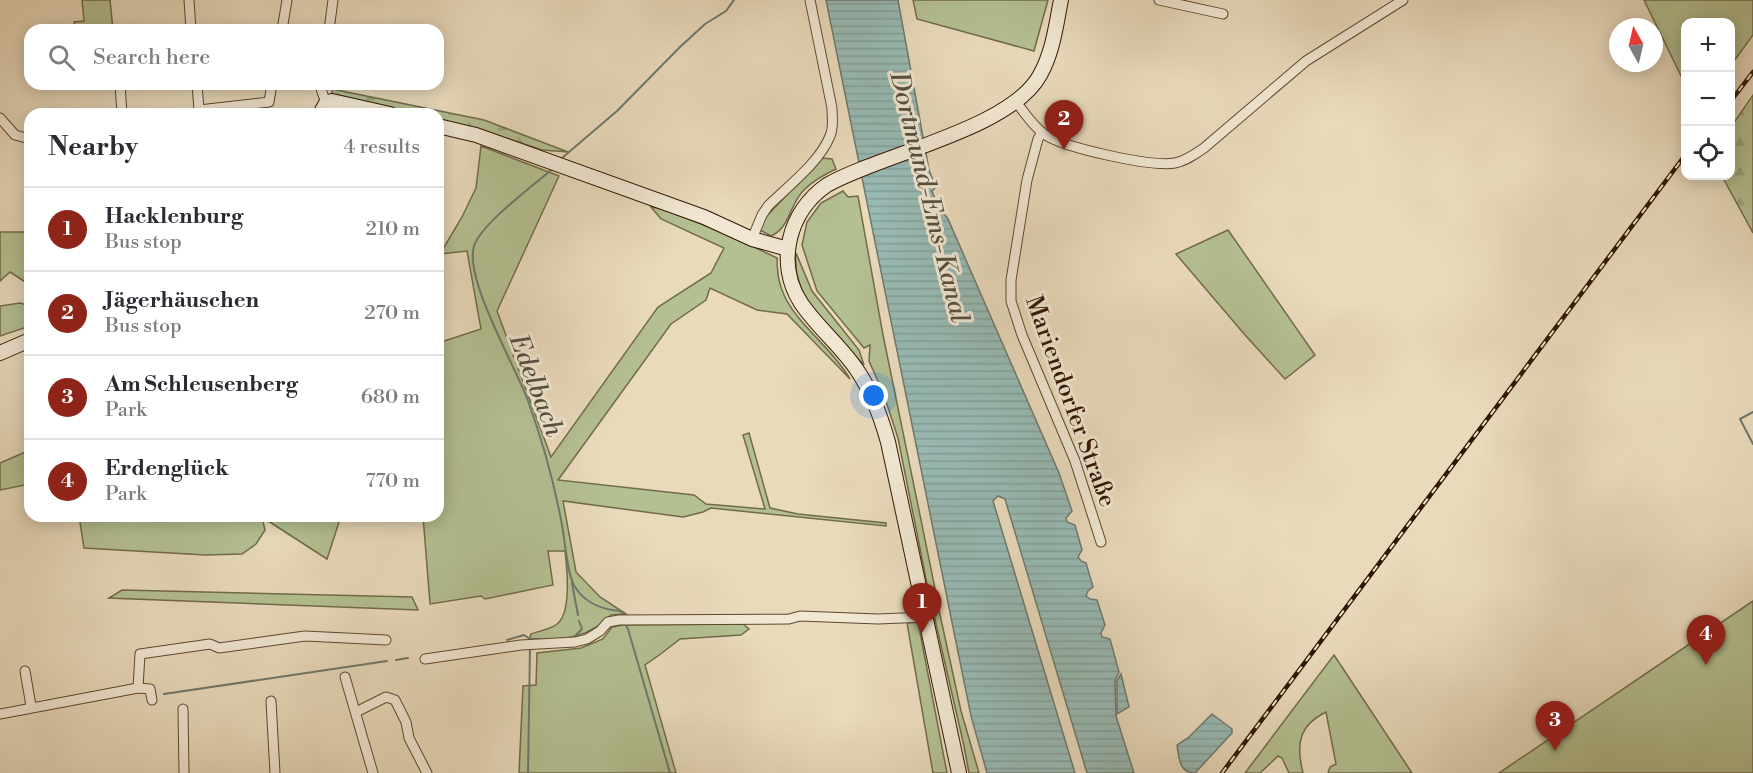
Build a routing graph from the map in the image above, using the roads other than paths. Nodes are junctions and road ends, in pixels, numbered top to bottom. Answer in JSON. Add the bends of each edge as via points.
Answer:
{"nodes":[{"id":1,"x":189,"y":0,"type":"edge"},
{"id":2,"x":287,"y":0,"type":"edge"},
{"id":3,"x":333,"y":0,"type":"edge"},
{"id":4,"x":810,"y":0,"type":"edge"},
{"id":5,"x":1061,"y":0,"type":"edge"},
{"id":6,"x":1160,"y":0,"type":"edge"},
{"id":7,"x":1403,"y":0,"type":"edge"},
{"id":8,"x":1223,"y":14,"type":"dead end"},
{"id":9,"x":191,"y":24,"type":"edge"},
{"id":10,"x":283,"y":24,"type":"edge"},
{"id":11,"x":329,"y":24,"type":"edge"},
{"id":12,"x":120,"y":90,"type":"edge"},
{"id":13,"x":197,"y":90,"type":"edge"},
{"id":14,"x":271,"y":90,"type":"edge"},
{"id":15,"x":321,"y":90,"type":"edge"},
{"id":16,"x":1016,"y":102,"type":"junction"},
{"id":17,"x":122,"y":108,"type":"edge"},
{"id":18,"x":198,"y":108,"type":"edge"},
{"id":19,"x":234,"y":108,"type":"edge"},
{"id":20,"x":323,"y":108,"type":"edge"},
{"id":21,"x":364,"y":108,"type":"edge"},
{"id":22,"x":0,"y":118,"type":"edge"},
{"id":23,"x":444,"y":127,"type":"edge"},
{"id":24,"x":1042,"y":132,"type":"junction"},
{"id":25,"x":24,"y":137,"type":"edge"},
{"id":26,"x":752,"y":239,"type":"junction"},
{"id":27,"x":788,"y":249,"type":"junction"},
{"id":28,"x":24,"y":343,"type":"edge"},
{"id":29,"x":0,"y":353,"type":"edge"},
{"id":30,"x":1101,"y":542,"type":"dead end"},
{"id":31,"x":926,"y":617,"type":"junction"},
{"id":32,"x":386,"y":640,"type":"dead end"},
{"id":33,"x":425,"y":659,"type":"dead end"},
{"id":34,"x":25,"y":670,"type":"dead end"},
{"id":35,"x":345,"y":677,"type":"dead end"},
{"id":36,"x":138,"y":688,"type":"junction"},
{"id":37,"x":152,"y":700,"type":"dead end"},
{"id":38,"x":271,"y":701,"type":"dead end"},
{"id":39,"x":31,"y":706,"type":"junction"},
{"id":40,"x":183,"y":709,"type":"dead end"},
{"id":41,"x":356,"y":712,"type":"junction"},
{"id":42,"x":0,"y":714,"type":"edge"},
{"id":43,"x":184,"y":773,"type":"edge"},
{"id":44,"x":275,"y":773,"type":"edge"},
{"id":45,"x":373,"y":773,"type":"edge"},
{"id":46,"x":427,"y":773,"type":"edge"},
{"id":47,"x":959,"y":773,"type":"edge"}],
"edges":[{"from":1,"to":9,"type":"street"},
{"from":2,"to":10,"type":"street"},
{"from":3,"to":11,"type":"street"},
{"from":4,"to":26,"type":"street","via":[[833,124],[819,155],[768,206]]},
{"from":5,"to":16,"type":"main road","via":[[1040,76]]},
{"from":6,"to":8,"type":"street"},
{"from":7,"to":24,"type":"street","via":[[1306,61],[1204,148],[1184,160],[1163,163],[1132,159],[1067,145]]},
{"from":12,"to":17,"type":"street"},
{"from":13,"to":18,"type":"street"},
{"from":14,"to":19,"type":"street","via":[[269,102]]},
{"from":15,"to":20,"type":"street"},
{"from":16,"to":24,"type":"street"},
{"from":16,"to":27,"type":"main road","via":[[991,117],[827,185],[807,202],[795,222]]},
{"from":20,"to":21,"type":"main road","via":[[339,102]]},
{"from":22,"to":25,"type":"street","via":[[15,135]]},
{"from":23,"to":26,"type":"main road","via":[[476,135],[704,217]]},
{"from":24,"to":30,"type":"street","name":"Mariendorfer Straße","via":[[1028,180],[1011,301],[1075,461]]},
{"from":26,"to":27,"type":"main road"},
{"from":27,"to":31,"type":"main road","via":[[791,278],[801,303],[845,352],[876,406],[888,442]]},
{"from":28,"to":29,"type":"main road"},
{"from":31,"to":33,"type":"street","via":[[619,620],[608,622],[587,639],[575,642],[521,645]]},
{"from":31,"to":47,"type":"main road"},
{"from":32,"to":36,"type":"street","via":[[305,636],[140,654]]},
{"from":34,"to":39,"type":"street"},
{"from":35,"to":41,"type":"street"},
{"from":36,"to":37,"type":"street","via":[[150,689]]},
{"from":36,"to":39,"type":"street"},
{"from":38,"to":44,"type":"street"},
{"from":39,"to":42,"type":"street"},
{"from":40,"to":43,"type":"street"},
{"from":41,"to":45,"type":"street"},
{"from":41,"to":46,"type":"street","via":[[386,697],[395,700]]}]}
